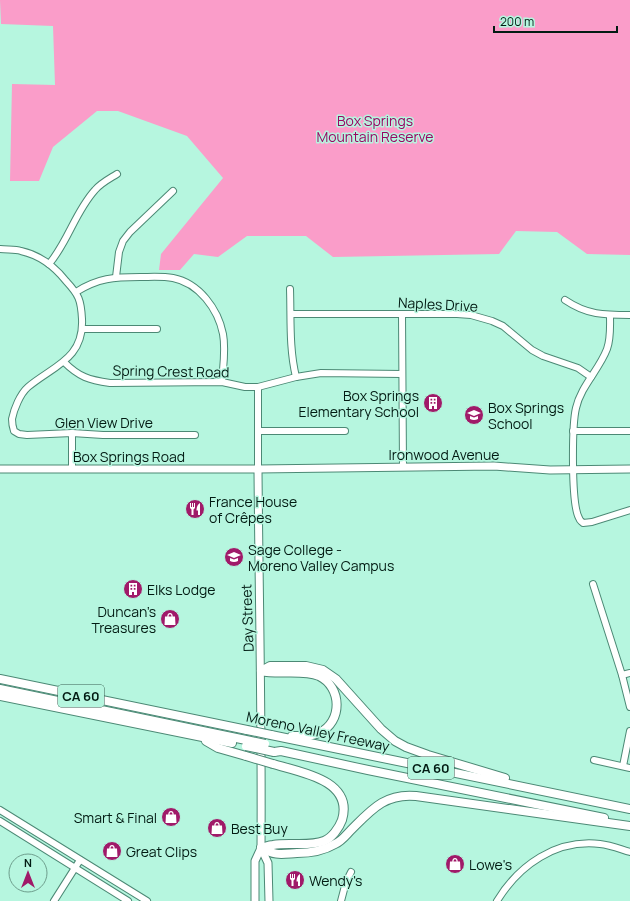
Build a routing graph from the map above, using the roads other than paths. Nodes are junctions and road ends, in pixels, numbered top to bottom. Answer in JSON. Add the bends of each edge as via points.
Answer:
{"nodes":[{"id":1,"x":117,"y":174,"type":"dead end"},
{"id":2,"x":173,"y":191,"type":"dead end"},
{"id":3,"x":0,"y":249,"type":"edge"},
{"id":4,"x":48,"y":264,"type":"junction"},
{"id":5,"x":116,"y":277,"type":"junction"},
{"id":6,"x":290,"y":289,"type":"dead end"},
{"id":7,"x":76,"y":292,"type":"junction"},
{"id":8,"x":565,"y":300,"type":"dead end"},
{"id":9,"x":291,"y":314,"type":"junction"},
{"id":10,"x":402,"y":314,"type":"junction"},
{"id":11,"x":610,"y":315,"type":"junction"},
{"id":12,"x":630,"y":315,"type":"edge"},
{"id":13,"x":82,"y":329,"type":"junction"},
{"id":14,"x":157,"y":329,"type":"dead end"},
{"id":15,"x":64,"y":362,"type":"junction"},
{"id":16,"x":402,"y":374,"type":"junction"},
{"id":17,"x":296,"y":377,"type":"junction"},
{"id":18,"x":591,"y":377,"type":"junction"},
{"id":19,"x":222,"y":382,"type":"junction"},
{"id":20,"x":258,"y":387,"type":"junction"},
{"id":21,"x":258,"y":431,"type":"junction"},
{"id":22,"x":573,"y":431,"type":"junction"},
{"id":23,"x":630,"y":431,"type":"edge"},
{"id":24,"x":345,"y":432,"type":"dead end"},
{"id":25,"x":72,"y":433,"type":"junction"},
{"id":26,"x":195,"y":434,"type":"dead end"},
{"id":27,"x":403,"y":467,"type":"junction"},
{"id":28,"x":0,"y":469,"type":"edge"},
{"id":29,"x":630,"y":469,"type":"edge"},
{"id":30,"x":72,"y":470,"type":"junction"},
{"id":31,"x":258,"y":470,"type":"junction"},
{"id":32,"x":573,"y":470,"type":"junction"},
{"id":33,"x":630,"y":510,"type":"edge"},
{"id":34,"x":593,"y":584,"type":"dead end"},
{"id":35,"x":261,"y":671,"type":"junction"},
{"id":36,"x":630,"y":673,"type":"edge"},
{"id":37,"x":622,"y":675,"type":"junction"},
{"id":38,"x":0,"y":679,"type":"edge"},
{"id":39,"x":0,"y":689,"type":"edge"},
{"id":40,"x":0,"y":696,"type":"edge"},
{"id":41,"x":630,"y":707,"type":"edge"},
{"id":42,"x":630,"y":731,"type":"edge"},
{"id":43,"x":274,"y":735,"type":"junction"},
{"id":44,"x":200,"y":737,"type":"junction"},
{"id":45,"x":246,"y":743,"type":"junction"},
{"id":46,"x":594,"y":760,"type":"dead end"},
{"id":47,"x":623,"y":766,"type":"junction"},
{"id":48,"x":630,"y":768,"type":"edge"},
{"id":49,"x":587,"y":799,"type":"junction"},
{"id":50,"x":630,"y":809,"type":"edge"},
{"id":51,"x":0,"y":810,"type":"edge"},
{"id":52,"x":0,"y":821,"type":"edge"},
{"id":53,"x":630,"y":825,"type":"edge"},
{"id":54,"x":261,"y":848,"type":"junction"},
{"id":55,"x":630,"y":852,"type":"edge"},
{"id":56,"x":80,"y":860,"type":"junction"},
{"id":57,"x":75,"y":868,"type":"junction"},
{"id":58,"x":351,"y":872,"type":"dead end"},
{"id":59,"x":54,"y":901,"type":"edge"},
{"id":60,"x":128,"y":901,"type":"edge"},
{"id":61,"x":147,"y":901,"type":"edge"},
{"id":62,"x":255,"y":901,"type":"edge"},
{"id":63,"x":269,"y":901,"type":"edge"},
{"id":64,"x":341,"y":901,"type":"edge"},
{"id":65,"x":497,"y":901,"type":"edge"}],
"edges":[{"from":1,"to":4,"type":"street","via":[[101,184],[86,201],[58,254]]},
{"from":2,"to":5,"type":"street","via":[[123,241],[118,252]]},
{"from":3,"to":4,"type":"street","via":[[20,250]]},
{"from":4,"to":7,"type":"street"},
{"from":5,"to":7,"type":"street","via":[[94,282]]},
{"from":5,"to":19,"type":"street","via":[[172,278],[190,285],[204,296],[220,321],[223,334]]},
{"from":6,"to":9,"type":"street"},
{"from":7,"to":13,"type":"street","via":[[81,304]]},
{"from":8,"to":11,"type":"street","via":[[587,312]]},
{"from":9,"to":10,"type":"street","name":"Naples Drive"},
{"from":9,"to":17,"type":"street","via":[[292,358]]},
{"from":10,"to":16,"type":"street"},
{"from":10,"to":18,"type":"street","name":"Naples Drive","via":[[464,315],[487,319],[504,326],[532,350],[578,368]]},
{"from":11,"to":12,"type":"street"},
{"from":11,"to":18,"type":"street","via":[[607,349]]},
{"from":13,"to":14,"type":"street"},
{"from":13,"to":15,"type":"street","via":[[75,349]]},
{"from":15,"to":19,"type":"street","name":"Spring Crest Road","via":[[74,373],[94,381]]},
{"from":15,"to":25,"type":"street","name":"Glen View Drive","via":[[27,388],[19,398],[12,420],[14,432],[19,434]]},
{"from":16,"to":17,"type":"street","name":"Spring Crest Road","via":[[321,373]]},
{"from":16,"to":27,"type":"street"},
{"from":17,"to":20,"type":"street","name":"Spring Crest Road"},
{"from":18,"to":22,"type":"street","via":[[576,408]]},
{"from":19,"to":20,"type":"street","name":"Spring Crest Road"},
{"from":20,"to":21,"type":"street","name":"Day Street"},
{"from":21,"to":24,"type":"street"},
{"from":21,"to":31,"type":"street","name":"Day Street"},
{"from":22,"to":23,"type":"street"},
{"from":22,"to":32,"type":"street"},
{"from":25,"to":26,"type":"street","name":"Glen View Drive"},
{"from":25,"to":30,"type":"street"},
{"from":27,"to":31,"type":"main road","name":"Ironwood Avenue"},
{"from":27,"to":32,"type":"main road","name":"Ironwood Avenue","via":[[494,466]]},
{"from":28,"to":30,"type":"main road","name":"Box Springs Road"},
{"from":29,"to":32,"type":"main road","name":"Ironwood Avenue"},
{"from":30,"to":31,"type":"main road","name":"Box Springs Road"},
{"from":31,"to":35,"type":"main road","name":"Day Street"},
{"from":32,"to":33,"type":"street","via":[[576,510],[579,520],[583,523]]},
{"from":34,"to":37,"type":"street"},
{"from":35,"to":43,"type":"highway","via":[[314,674],[331,686],[337,700],[333,720],[322,731],[307,736]]},
{"from":35,"to":49,"type":"highway","via":[[270,666],[306,666],[324,670],[341,684],[380,729],[406,747],[524,784]]},
{"from":35,"to":54,"type":"main road","name":"Day Street"},
{"from":36,"to":37,"type":"street"},
{"from":37,"to":41,"type":"street"},
{"from":38,"to":43,"type":"highway","name":"Moreno Valley Freeway","number":"CA 60","bridge":true},
{"from":39,"to":45,"type":"highway"},
{"from":40,"to":44,"type":"highway","name":"Moreno Valley Freeway","number":"CA 60"},
{"from":42,"to":47,"type":"street"},
{"from":43,"to":49,"type":"highway","name":"Moreno Valley Freeway","number":"CA 60"},
{"from":44,"to":45,"type":"highway","name":"Moreno Valley Freeway","number":"CA 60"},
{"from":44,"to":54,"type":"highway","bridge":true,"via":[[218,748],[308,774],[329,783],[340,797],[342,818],[338,828],[326,840],[311,844],[273,844]]},
{"from":45,"to":53,"type":"highway","name":"Moreno Valley Freeway","number":"CA 60","bridge":true},
{"from":46,"to":47,"type":"street"},
{"from":47,"to":48,"type":"street"},
{"from":49,"to":50,"type":"highway","name":"Moreno Valley Freeway","number":"CA 60"},
{"from":51,"to":56,"type":"street"},
{"from":52,"to":57,"type":"street"},
{"from":53,"to":54,"type":"highway","via":[[404,796],[391,798],[376,806],[341,840],[329,848],[306,853],[274,854]]},
{"from":54,"to":62,"type":"main road","name":"Day Street","via":[[255,861]]},
{"from":54,"to":63,"type":"main road","name":"Day Street","via":[[268,863]]},
{"from":55,"to":65,"type":"street","via":[[594,843],[558,849],[541,856],[524,869]]},
{"from":56,"to":57,"type":"street"},
{"from":56,"to":61,"type":"street"},
{"from":57,"to":59,"type":"street"},
{"from":57,"to":60,"type":"street"},
{"from":58,"to":64,"type":"street"}]}
